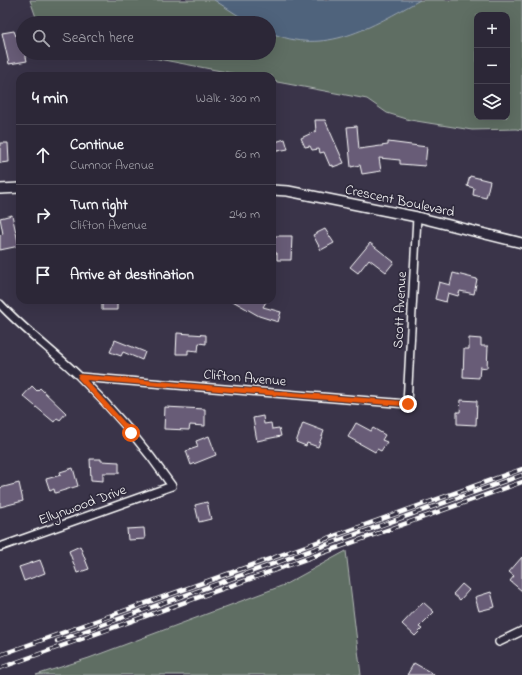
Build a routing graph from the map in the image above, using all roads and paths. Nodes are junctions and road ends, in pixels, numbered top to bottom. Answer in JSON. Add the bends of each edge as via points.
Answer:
{"nodes":[{"id":1,"x":16,"y":188,"type":"edge"},
{"id":2,"x":0,"y":190,"type":"edge"},
{"id":3,"x":276,"y":190,"type":"edge"},
{"id":4,"x":417,"y":217,"type":"junction"},
{"id":5,"x":522,"y":243,"type":"edge"},
{"id":6,"x":0,"y":304,"type":"edge"},
{"id":7,"x":80,"y":377,"type":"junction"},
{"id":8,"x":408,"y":404,"type":"joint"},
{"id":9,"x":0,"y":547,"type":"edge"},
{"id":10,"x":522,"y":630,"type":"edge"},
{"id":11,"x":499,"y":642,"type":"dead end"}],
"edges":[{"from":1,"to":2,"type":"street"},
{"from":3,"to":4,"type":"street","name":"Crescent Boulevard"},
{"from":4,"to":5,"type":"street","name":"Crescent Boulevard"},
{"from":4,"to":8,"type":"street","name":"Scott Avenue"},
{"from":6,"to":7,"type":"street"},
{"from":7,"to":8,"type":"street","name":"Clifton Avenue"},
{"from":7,"to":9,"type":"street","name":"Ellynwood Drive","via":[[131,433],[172,486]]},
{"from":10,"to":11,"type":"street"}]}
